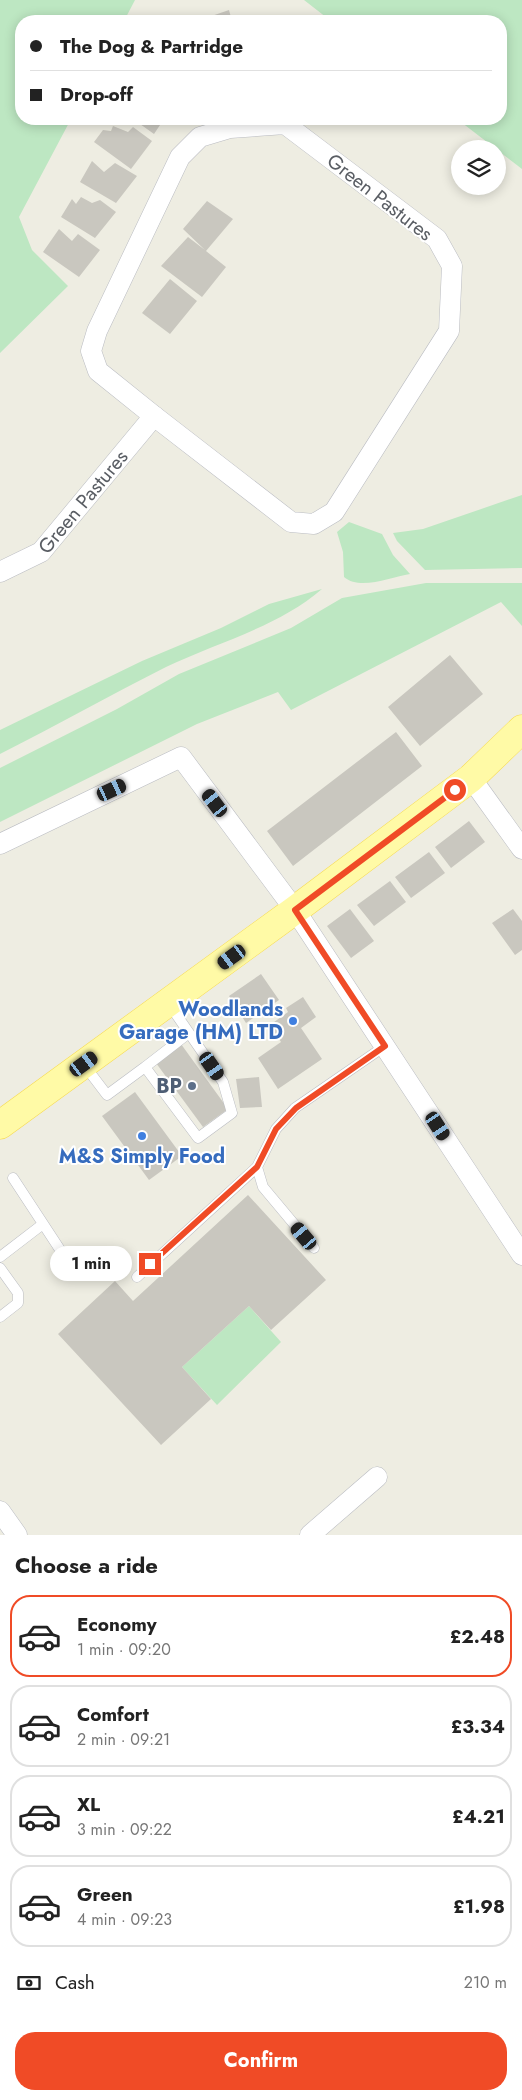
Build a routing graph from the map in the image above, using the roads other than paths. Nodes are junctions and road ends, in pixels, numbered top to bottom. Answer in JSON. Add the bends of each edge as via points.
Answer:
{"nodes":[{"id":1,"x":271,"y":125,"type":"edge"},
{"id":2,"x":286,"y":125,"type":"edge"},
{"id":3,"x":154,"y":416,"type":"junction"},
{"id":4,"x":0,"y":572,"type":"edge"},
{"id":5,"x":522,"y":729,"type":"edge"},
{"id":6,"x":471,"y":778,"type":"junction"},
{"id":7,"x":0,"y":844,"type":"edge"},
{"id":8,"x":522,"y":849,"type":"edge"},
{"id":9,"x":295,"y":910,"type":"junction"},
{"id":10,"x":168,"y":1003,"type":"junction"},
{"id":11,"x":189,"y":1033,"type":"junction"},
{"id":12,"x":385,"y":1046,"type":"junction"},
{"id":13,"x":84,"y":1064,"type":"junction"},
{"id":14,"x":145,"y":1067,"type":"junction"},
{"id":15,"x":0,"y":1125,"type":"edge"},
{"id":16,"x":257,"y":1167,"type":"junction"},
{"id":17,"x":12,"y":1178,"type":"dead end"},
{"id":18,"x":43,"y":1224,"type":"junction"},
{"id":19,"x":314,"y":1248,"type":"dead end"},
{"id":20,"x":522,"y":1255,"type":"edge"},
{"id":21,"x":0,"y":1257,"type":"edge"},
{"id":22,"x":0,"y":1268,"type":"edge"},
{"id":23,"x":74,"y":1271,"type":"dead end"},
{"id":24,"x":137,"y":1277,"type":"dead end"},
{"id":25,"x":0,"y":1316,"type":"edge"},
{"id":26,"x":377,"y":1477,"type":"dead end"},
{"id":27,"x":0,"y":1511,"type":"edge"},
{"id":28,"x":17,"y":1535,"type":"edge"},
{"id":29,"x":310,"y":1535,"type":"edge"}],
"edges":[{"from":1,"to":3,"type":"street","name":"Green Pastures","via":[[230,128],[200,136],[180,157],[97,331],[91,351],[98,370]]},
{"from":2,"to":3,"type":"street","name":"Green Pastures","via":[[437,239],[452,266],[449,331],[334,512],[314,524],[291,522]]},
{"from":3,"to":4,"type":"street","name":"Green Pastures","via":[[41,552]]},
{"from":5,"to":6,"type":"main road"},
{"from":6,"to":8,"type":"street"},
{"from":6,"to":9,"type":"main road"},
{"from":7,"to":9,"type":"street","via":[[181,757]]},
{"from":9,"to":10,"type":"main road"},
{"from":9,"to":12,"type":"street"},
{"from":10,"to":11,"type":"lane"},
{"from":10,"to":13,"type":"main road"},
{"from":11,"to":14,"type":"lane"},
{"from":11,"to":14,"type":"lane","via":[[223,1082],[232,1112],[198,1138]]},
{"from":12,"to":16,"type":"lane","via":[[296,1108],[276,1129]]},
{"from":12,"to":20,"type":"street"},
{"from":13,"to":14,"type":"lane","via":[[107,1095]]},
{"from":13,"to":15,"type":"main road"},
{"from":16,"to":19,"type":"lane","via":[[263,1186]]},
{"from":16,"to":24,"type":"lane"},
{"from":17,"to":18,"type":"lane"},
{"from":18,"to":21,"type":"lane"},
{"from":18,"to":23,"type":"lane"},
{"from":22,"to":25,"type":"lane","via":[[18,1293],[18,1303]]},
{"from":26,"to":29,"type":"street"},
{"from":27,"to":28,"type":"street"}]}
